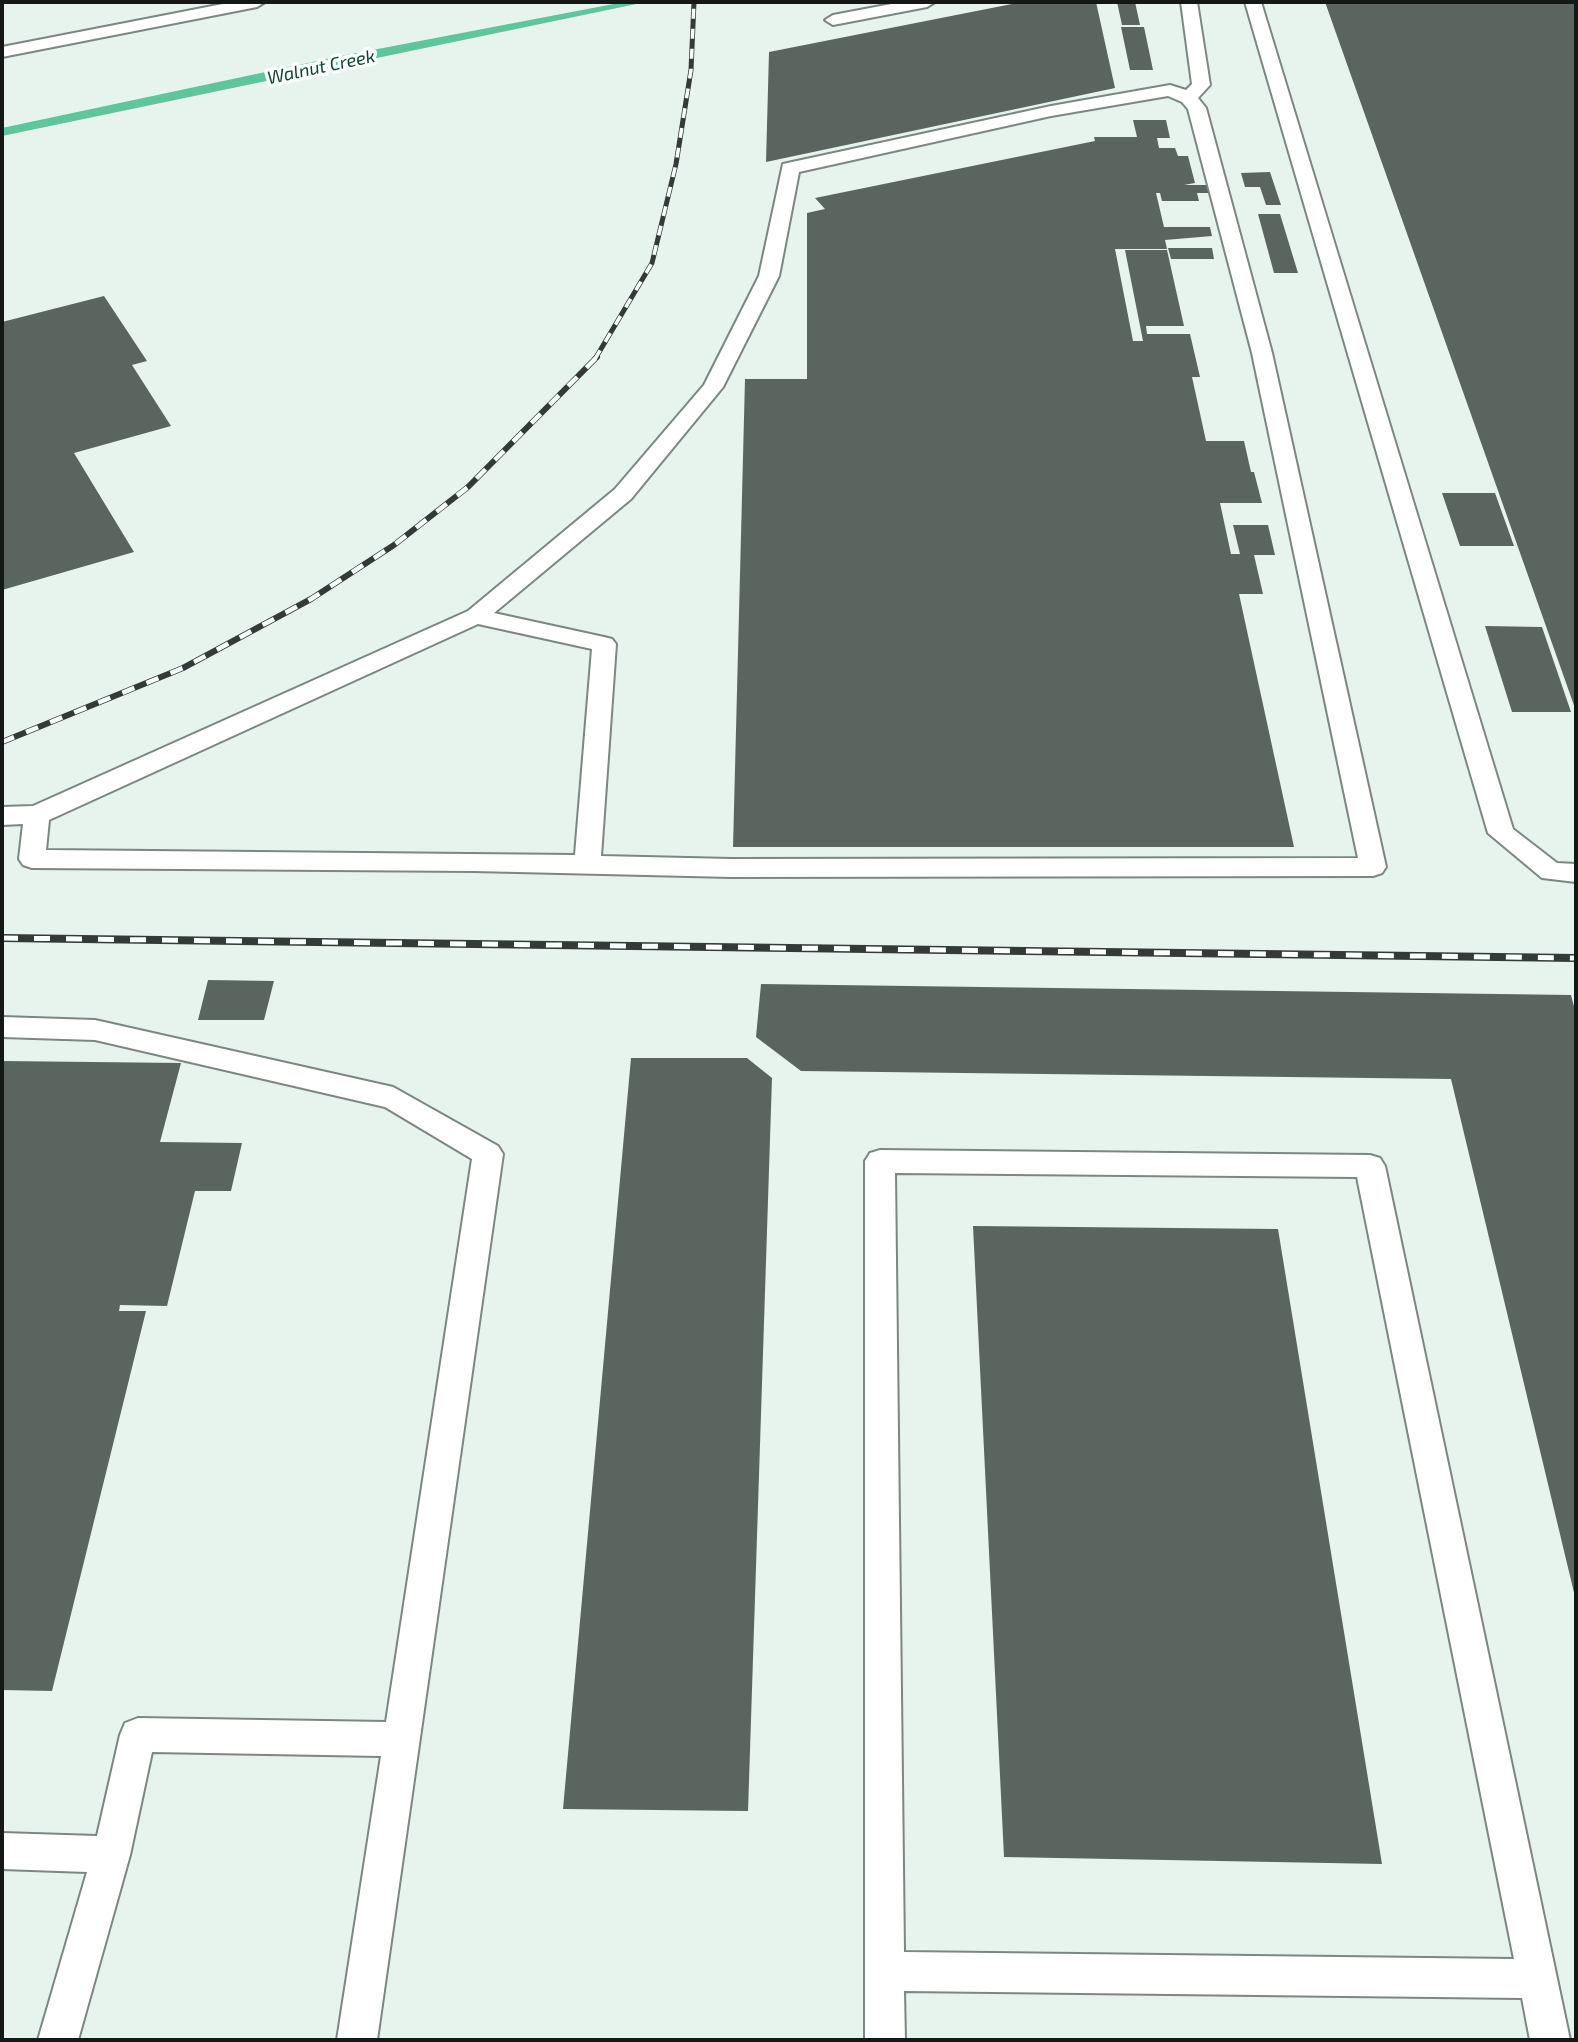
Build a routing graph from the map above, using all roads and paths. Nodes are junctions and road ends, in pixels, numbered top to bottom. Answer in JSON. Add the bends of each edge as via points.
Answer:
{"nodes":[{"id":1,"x":257,"y":2,"type":"edge"},
{"id":2,"x":927,"y":2,"type":"edge"},
{"id":3,"x":1189,"y":2,"type":"edge"},
{"id":4,"x":1253,"y":2,"type":"edge"},
{"id":5,"x":833,"y":19,"type":"dead end"},
{"id":6,"x":2,"y":52,"type":"edge"},
{"id":7,"x":1188,"y":99,"type":"junction"},
{"id":8,"x":476,"y":616,"type":"junction"},
{"id":9,"x":2,"y":816,"type":"edge"},
{"id":10,"x":37,"y":816,"type":"junction"},
{"id":11,"x":587,"y":864,"type":"junction"},
{"id":12,"x":1576,"y":873,"type":"edge"},
{"id":13,"x":2,"y":1027,"type":"edge"},
{"id":14,"x":401,"y":1739,"type":"junction"},
{"id":15,"x":2,"y":1851,"type":"edge"},
{"id":16,"x":111,"y":1855,"type":"junction"},
{"id":17,"x":884,"y":1971,"type":"junction"},
{"id":18,"x":1539,"y":1979,"type":"junction"},
{"id":19,"x":58,"y":2040,"type":"edge"},
{"id":20,"x":357,"y":2040,"type":"edge"},
{"id":21,"x":885,"y":2040,"type":"edge"},
{"id":22,"x":1550,"y":2040,"type":"edge"}],
"edges":[{"from":1,"to":6,"type":"lane"},
{"from":2,"to":5,"type":"lane"},
{"from":3,"to":7,"type":"lane","via":[[1200,85]]},
{"from":4,"to":12,"type":"lane","via":[[1501,833],[1551,872]]},
{"from":7,"to":8,"type":"lane","via":[[1170,90],[790,167],[769,276],[713,387],[623,494]]},
{"from":7,"to":11,"type":"lane","via":[[1197,108],[1262,353],[1373,867]]},
{"from":8,"to":10,"type":"lane"},
{"from":8,"to":11,"type":"lane","via":[[604,644]]},
{"from":9,"to":10,"type":"lane"},
{"from":10,"to":11,"type":"lane","via":[[32,859]]},
{"from":13,"to":14,"type":"lane","via":[[95,1030],[393,1098],[488,1154]]},
{"from":14,"to":16,"type":"lane","via":[[138,1735]]},
{"from":14,"to":20,"type":"lane"},
{"from":15,"to":16,"type":"lane"},
{"from":16,"to":19,"type":"lane"},
{"from":17,"to":18,"type":"lane"},
{"from":17,"to":18,"type":"lane","via":[[880,1161],[1370,1166]]},
{"from":17,"to":21,"type":"lane"},
{"from":18,"to":22,"type":"lane"}]}
